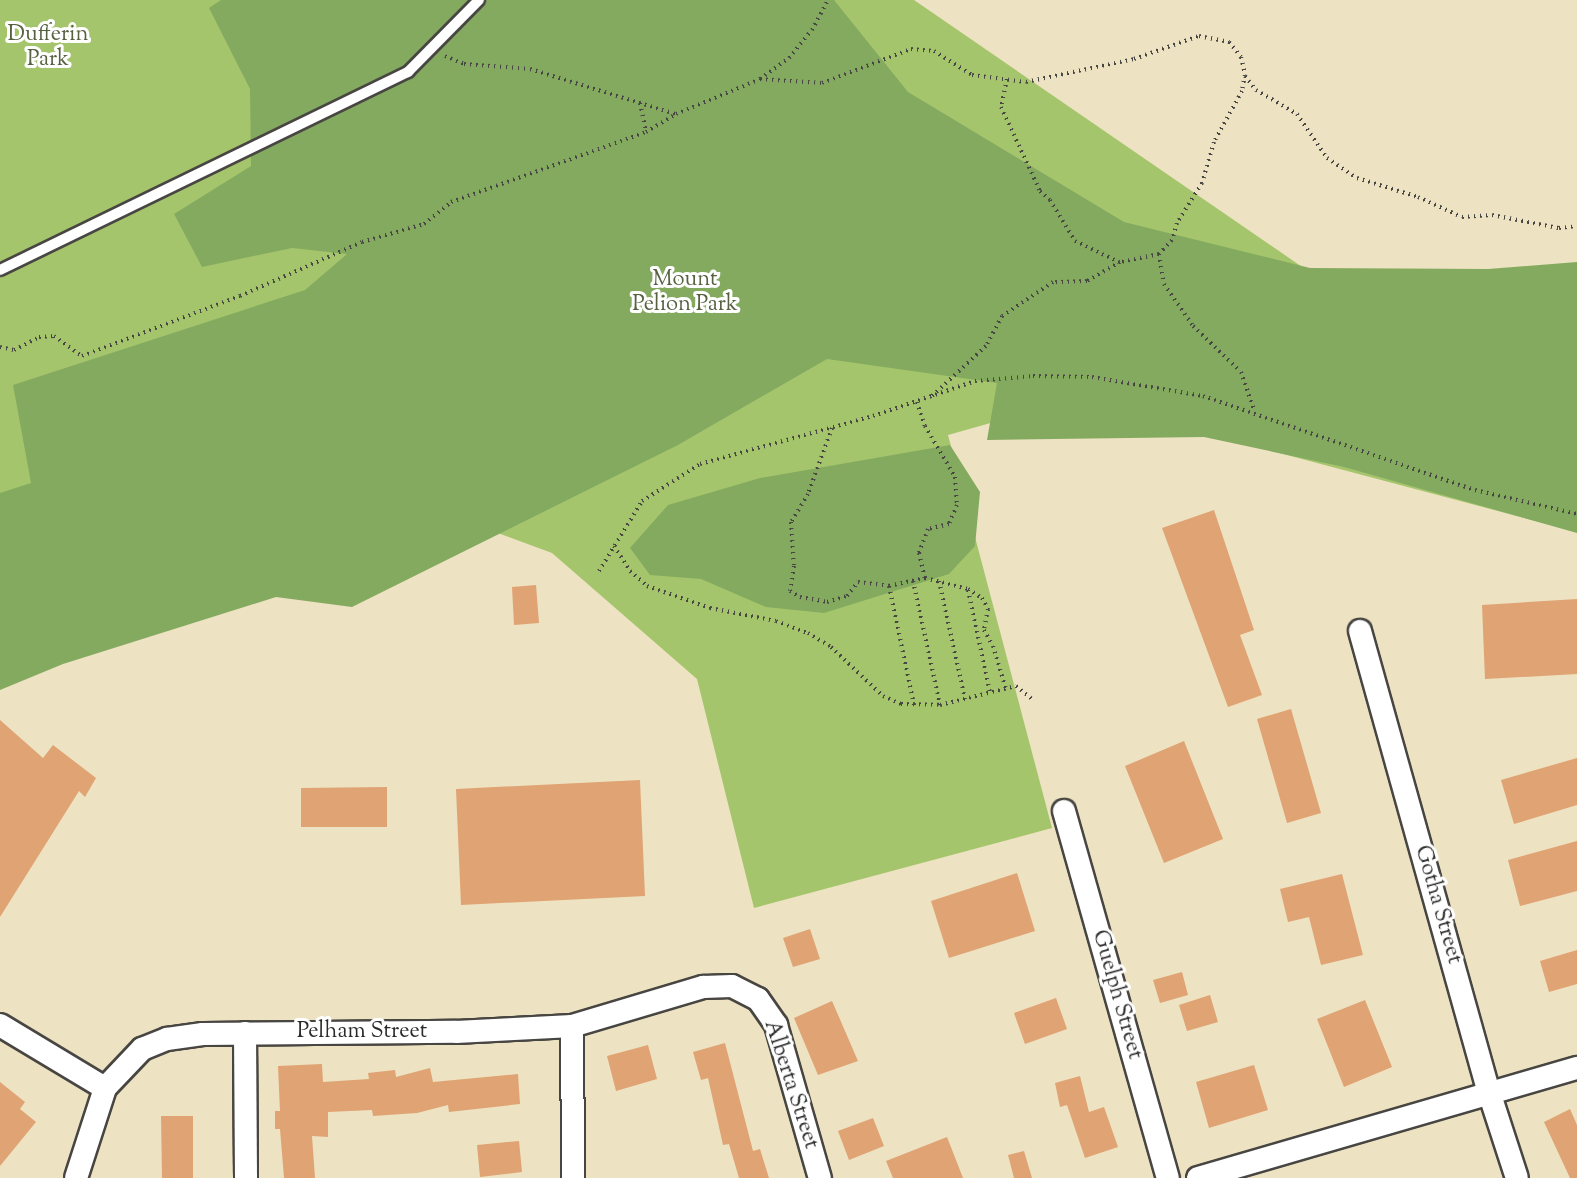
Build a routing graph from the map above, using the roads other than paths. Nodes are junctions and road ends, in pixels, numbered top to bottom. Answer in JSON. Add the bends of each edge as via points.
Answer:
{"nodes":[{"id":1,"x":479,"y":0,"type":"edge"},
{"id":2,"x":0,"y":270,"type":"edge"},
{"id":3,"x":1360,"y":631,"type":"dead end"},
{"id":4,"x":1064,"y":811,"type":"dead end"},
{"id":5,"x":753,"y":996,"type":"joint"},
{"id":6,"x":0,"y":1025,"type":"edge"},
{"id":7,"x":572,"y":1026,"type":"junction"},
{"id":8,"x":245,"y":1033,"type":"junction"},
{"id":9,"x":1577,"y":1068,"type":"edge"},
{"id":10,"x":105,"y":1088,"type":"junction"},
{"id":11,"x":1489,"y":1092,"type":"junction"},
{"id":12,"x":76,"y":1178,"type":"edge"},
{"id":13,"x":246,"y":1178,"type":"edge"},
{"id":14,"x":573,"y":1178,"type":"edge"},
{"id":15,"x":820,"y":1178,"type":"edge"},
{"id":16,"x":1168,"y":1178,"type":"edge"},
{"id":17,"x":1198,"y":1178,"type":"edge"},
{"id":18,"x":1517,"y":1178,"type":"edge"}],
"edges":[{"from":1,"to":2,"type":"lane","via":[[408,72]]},
{"from":3,"to":11,"type":"street","name":"Gotha Street"},
{"from":4,"to":16,"type":"street","name":"Guelph Street"},
{"from":5,"to":7,"type":"street","name":"Pelham Street","via":[[732,986],[703,987]]},
{"from":5,"to":15,"type":"street","name":"Alberta Street","via":[[776,1025]]},
{"from":6,"to":10,"type":"street"},
{"from":7,"to":8,"type":"street","name":"Pelham Street","via":[[456,1032]]},
{"from":7,"to":14,"type":"street"},
{"from":8,"to":10,"type":"street","name":"Pelham Street","via":[[167,1039],[142,1049]]},
{"from":8,"to":13,"type":"street"},
{"from":9,"to":11,"type":"street"},
{"from":10,"to":12,"type":"street"},
{"from":11,"to":17,"type":"street"},
{"from":11,"to":18,"type":"street","name":"Gotha Street"}]}
